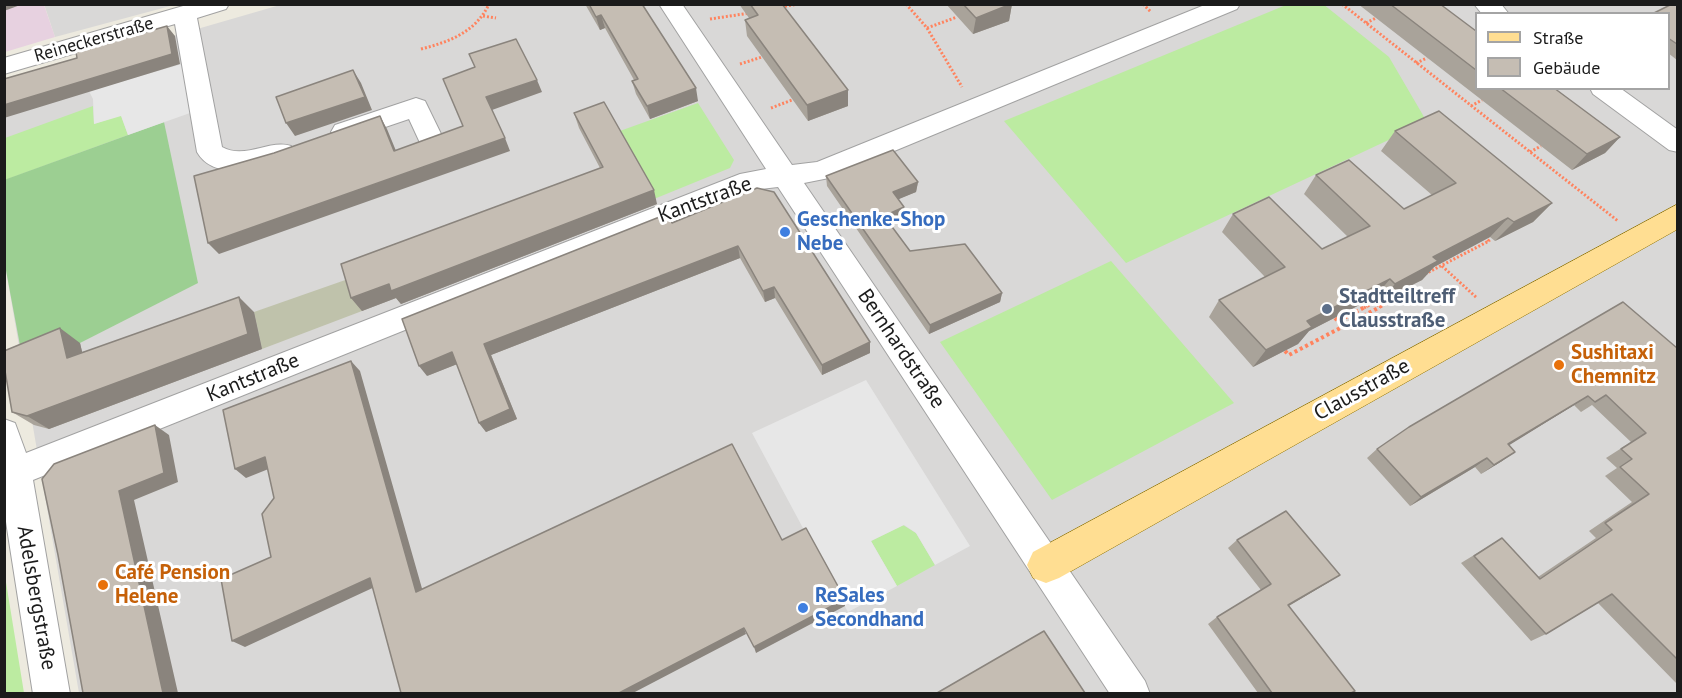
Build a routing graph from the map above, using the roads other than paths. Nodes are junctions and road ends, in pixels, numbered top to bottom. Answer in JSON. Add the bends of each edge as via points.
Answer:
{"nodes":[{"id":1,"x":218,"y":4,"type":"edge"},
{"id":2,"x":1229,"y":4,"type":"edge"},
{"id":3,"x":185,"y":14,"type":"junction"},
{"id":4,"x":677,"y":14,"type":"edge"},
{"id":5,"x":4,"y":66,"type":"edge"},
{"id":6,"x":1605,"y":90,"type":"edge"},
{"id":7,"x":430,"y":138,"type":"edge"},
{"id":8,"x":1677,"y":143,"type":"edge"},
{"id":9,"x":785,"y":176,"type":"junction"},
{"id":10,"x":1677,"y":215,"type":"edge"},
{"id":11,"x":4,"y":433,"type":"edge"},
{"id":12,"x":15,"y":472,"type":"junction"},
{"id":13,"x":1046,"y":565,"type":"junction"},
{"id":14,"x":52,"y":693,"type":"edge"},
{"id":15,"x":1132,"y":693,"type":"edge"}],
"edges":[{"from":1,"to":3,"type":"street","name":"Reineckerstraße"},
{"from":2,"to":9,"type":"street","name":"Kantstraße","via":[[820,171]]},
{"from":3,"to":5,"type":"street","name":"Reineckerstraße"},
{"from":3,"to":7,"type":"street","via":[[210,152],[220,160],[246,162],[416,107]]},
{"from":4,"to":9,"type":"street","name":"Bernhardstraße"},
{"from":6,"to":8,"type":"street"},
{"from":9,"to":12,"type":"street","name":"Kantstraße","via":[[749,181]]},
{"from":9,"to":13,"type":"street","name":"Bernhardstraße"},
{"from":10,"to":13,"type":"main road","name":"Clausstraße"},
{"from":11,"to":12,"type":"street","name":"Adelsbergstraße"},
{"from":12,"to":14,"type":"street","name":"Adelsbergstraße"},
{"from":13,"to":15,"type":"street","name":"Bernhardstraße"}]}
